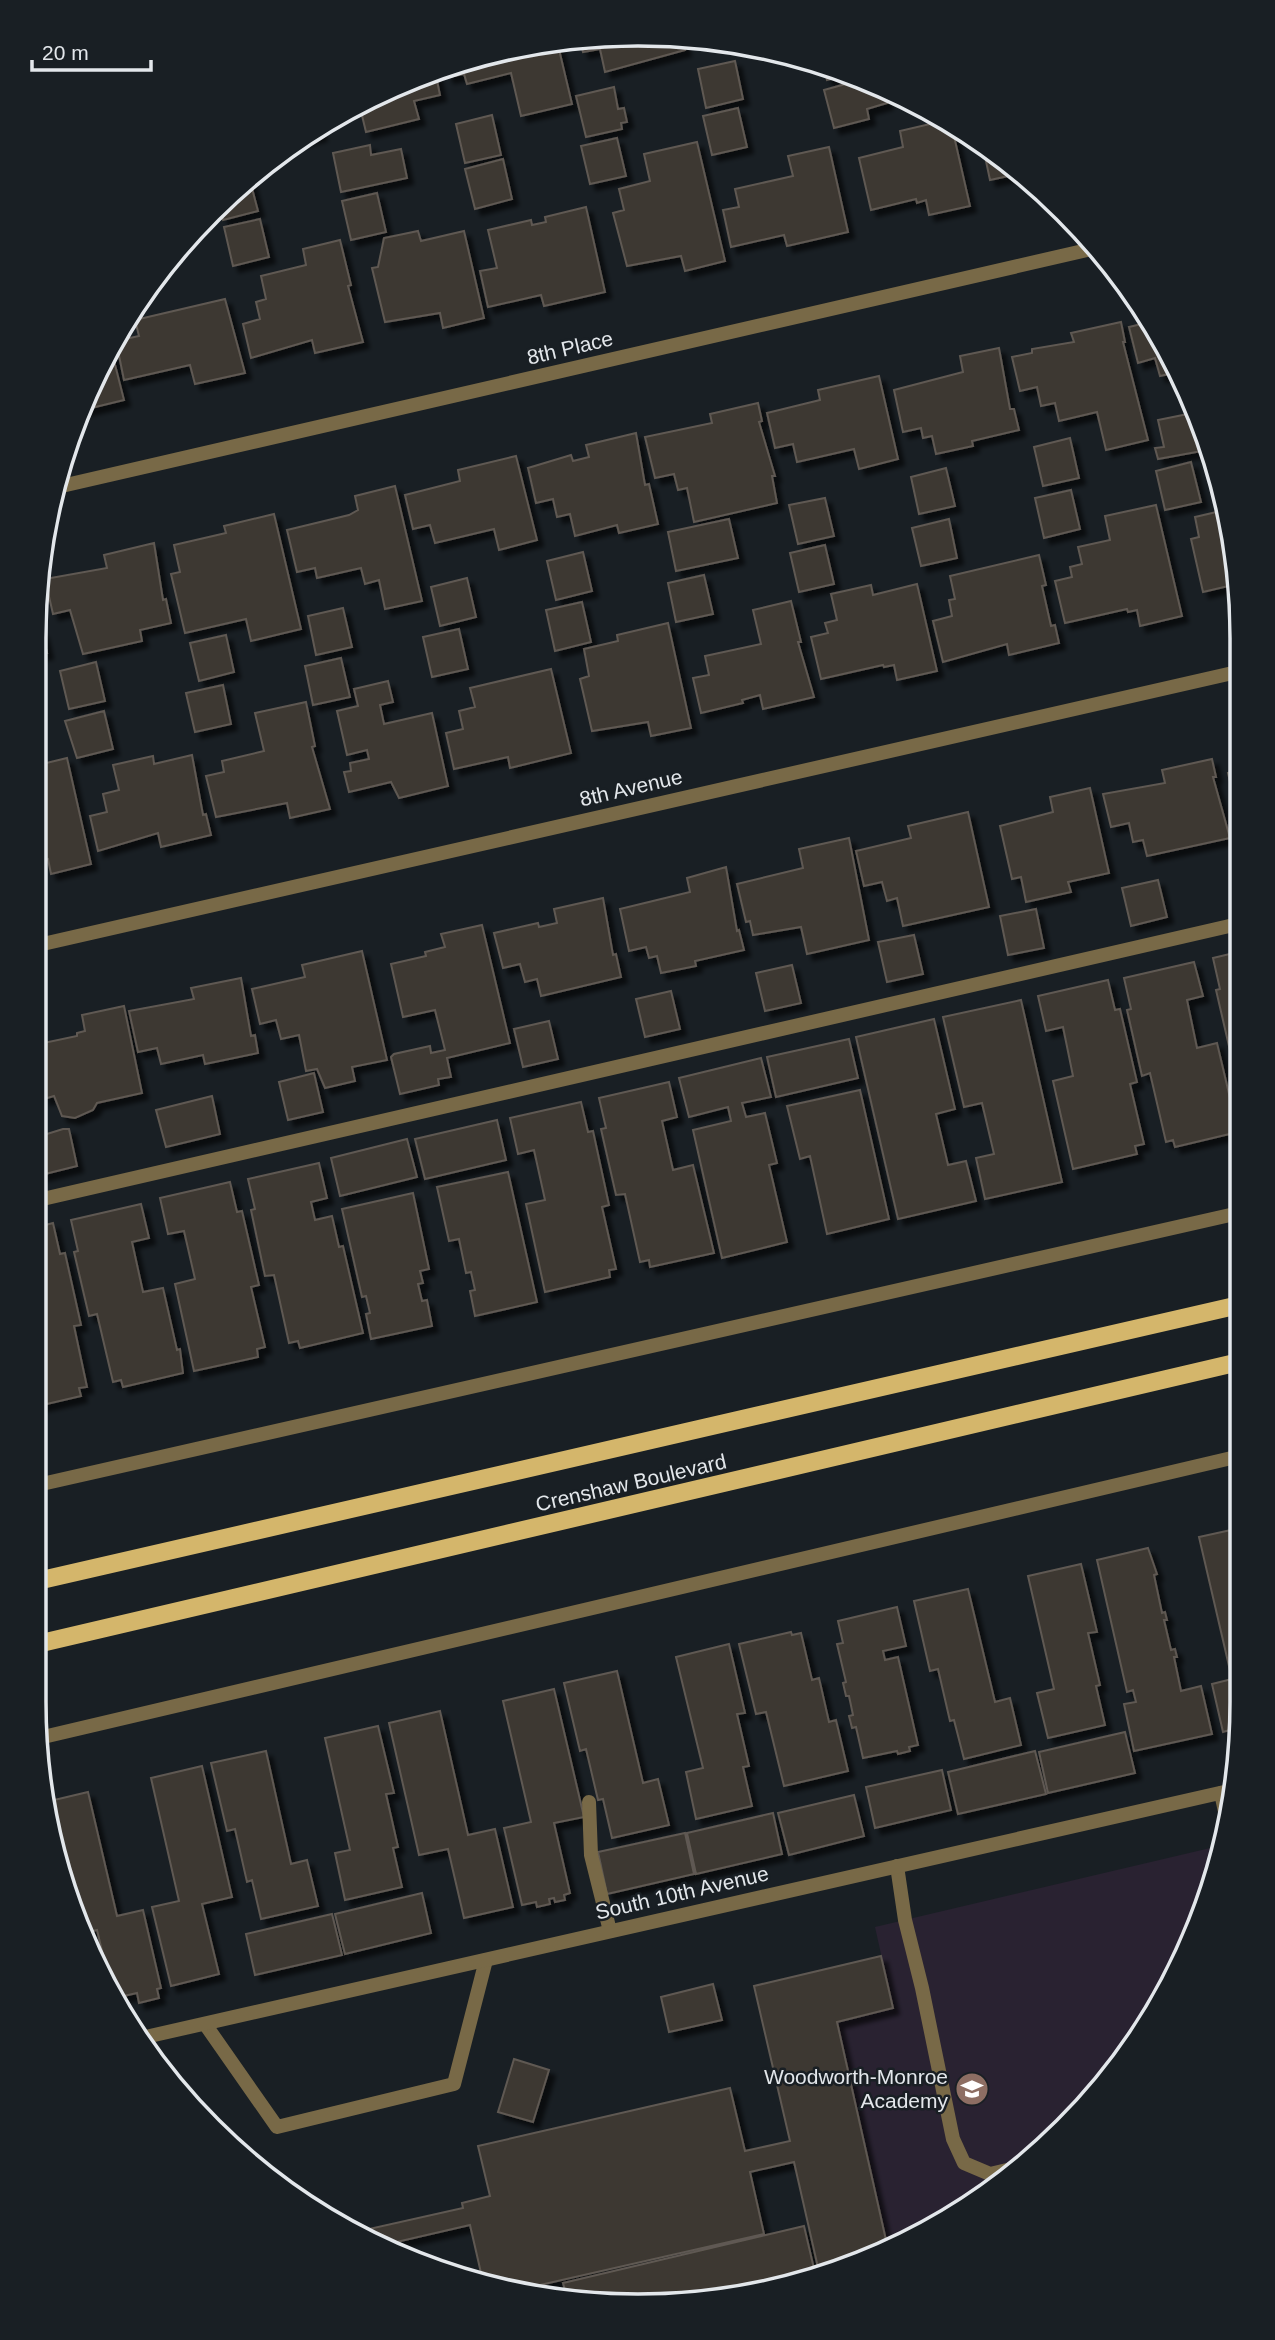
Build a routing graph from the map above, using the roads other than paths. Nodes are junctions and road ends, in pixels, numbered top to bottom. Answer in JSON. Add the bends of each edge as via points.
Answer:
{"nodes":[{"id":1,"x":1086,"y":250,"type":"edge"},
{"id":2,"x":66,"y":485,"type":"edge"},
{"id":3,"x":1230,"y":673,"type":"edge"},
{"id":4,"x":1230,"y":926,"type":"edge"},
{"id":5,"x":46,"y":943,"type":"edge"},
{"id":6,"x":46,"y":1198,"type":"edge"},
{"id":7,"x":1230,"y":1215,"type":"edge"},
{"id":8,"x":1230,"y":1307,"type":"edge"},
{"id":9,"x":1230,"y":1364,"type":"edge"},
{"id":10,"x":1230,"y":1457,"type":"edge"},
{"id":11,"x":46,"y":1483,"type":"edge"},
{"id":12,"x":46,"y":1579,"type":"edge"},
{"id":13,"x":46,"y":1642,"type":"edge"},
{"id":14,"x":47,"y":1736,"type":"edge"},
{"id":15,"x":1222,"y":1792,"type":"edge"},
{"id":16,"x":589,"y":1802,"type":"dead end"},
{"id":17,"x":897,"y":1866,"type":"junction"},
{"id":18,"x":610,"y":1931,"type":"junction"},
{"id":19,"x":486,"y":1960,"type":"junction"},
{"id":20,"x":205,"y":2024,"type":"junction"},
{"id":21,"x":149,"y":2036,"type":"edge"},
{"id":22,"x":997,"y":2173,"type":"edge"}],
"edges":[{"from":1,"to":2,"type":"street","name":"8th Place"},
{"from":3,"to":5,"type":"street","name":"8th Avenue"},
{"from":4,"to":6,"type":"street"},
{"from":7,"to":11,"type":"street"},
{"from":8,"to":12,"type":"main road","name":"Crenshaw Boulevard"},
{"from":9,"to":13,"type":"main road","name":"Crenshaw Boulevard"},
{"from":10,"to":14,"type":"street"},
{"from":15,"to":17,"type":"street","name":"South 10th Avenue"},
{"from":16,"to":18,"type":"street","via":[[591,1856]]},
{"from":17,"to":18,"type":"street","name":"South 10th Avenue"},
{"from":17,"to":22,"type":"street","via":[[953,2139],[964,2163],[989,2174]]},
{"from":18,"to":19,"type":"street","name":"South 10th Avenue"},
{"from":19,"to":20,"type":"street","name":"South 10th Avenue"},
{"from":19,"to":20,"type":"street","via":[[454,2084],[276,2127]]},
{"from":20,"to":21,"type":"street","name":"South 10th Avenue"}]}
